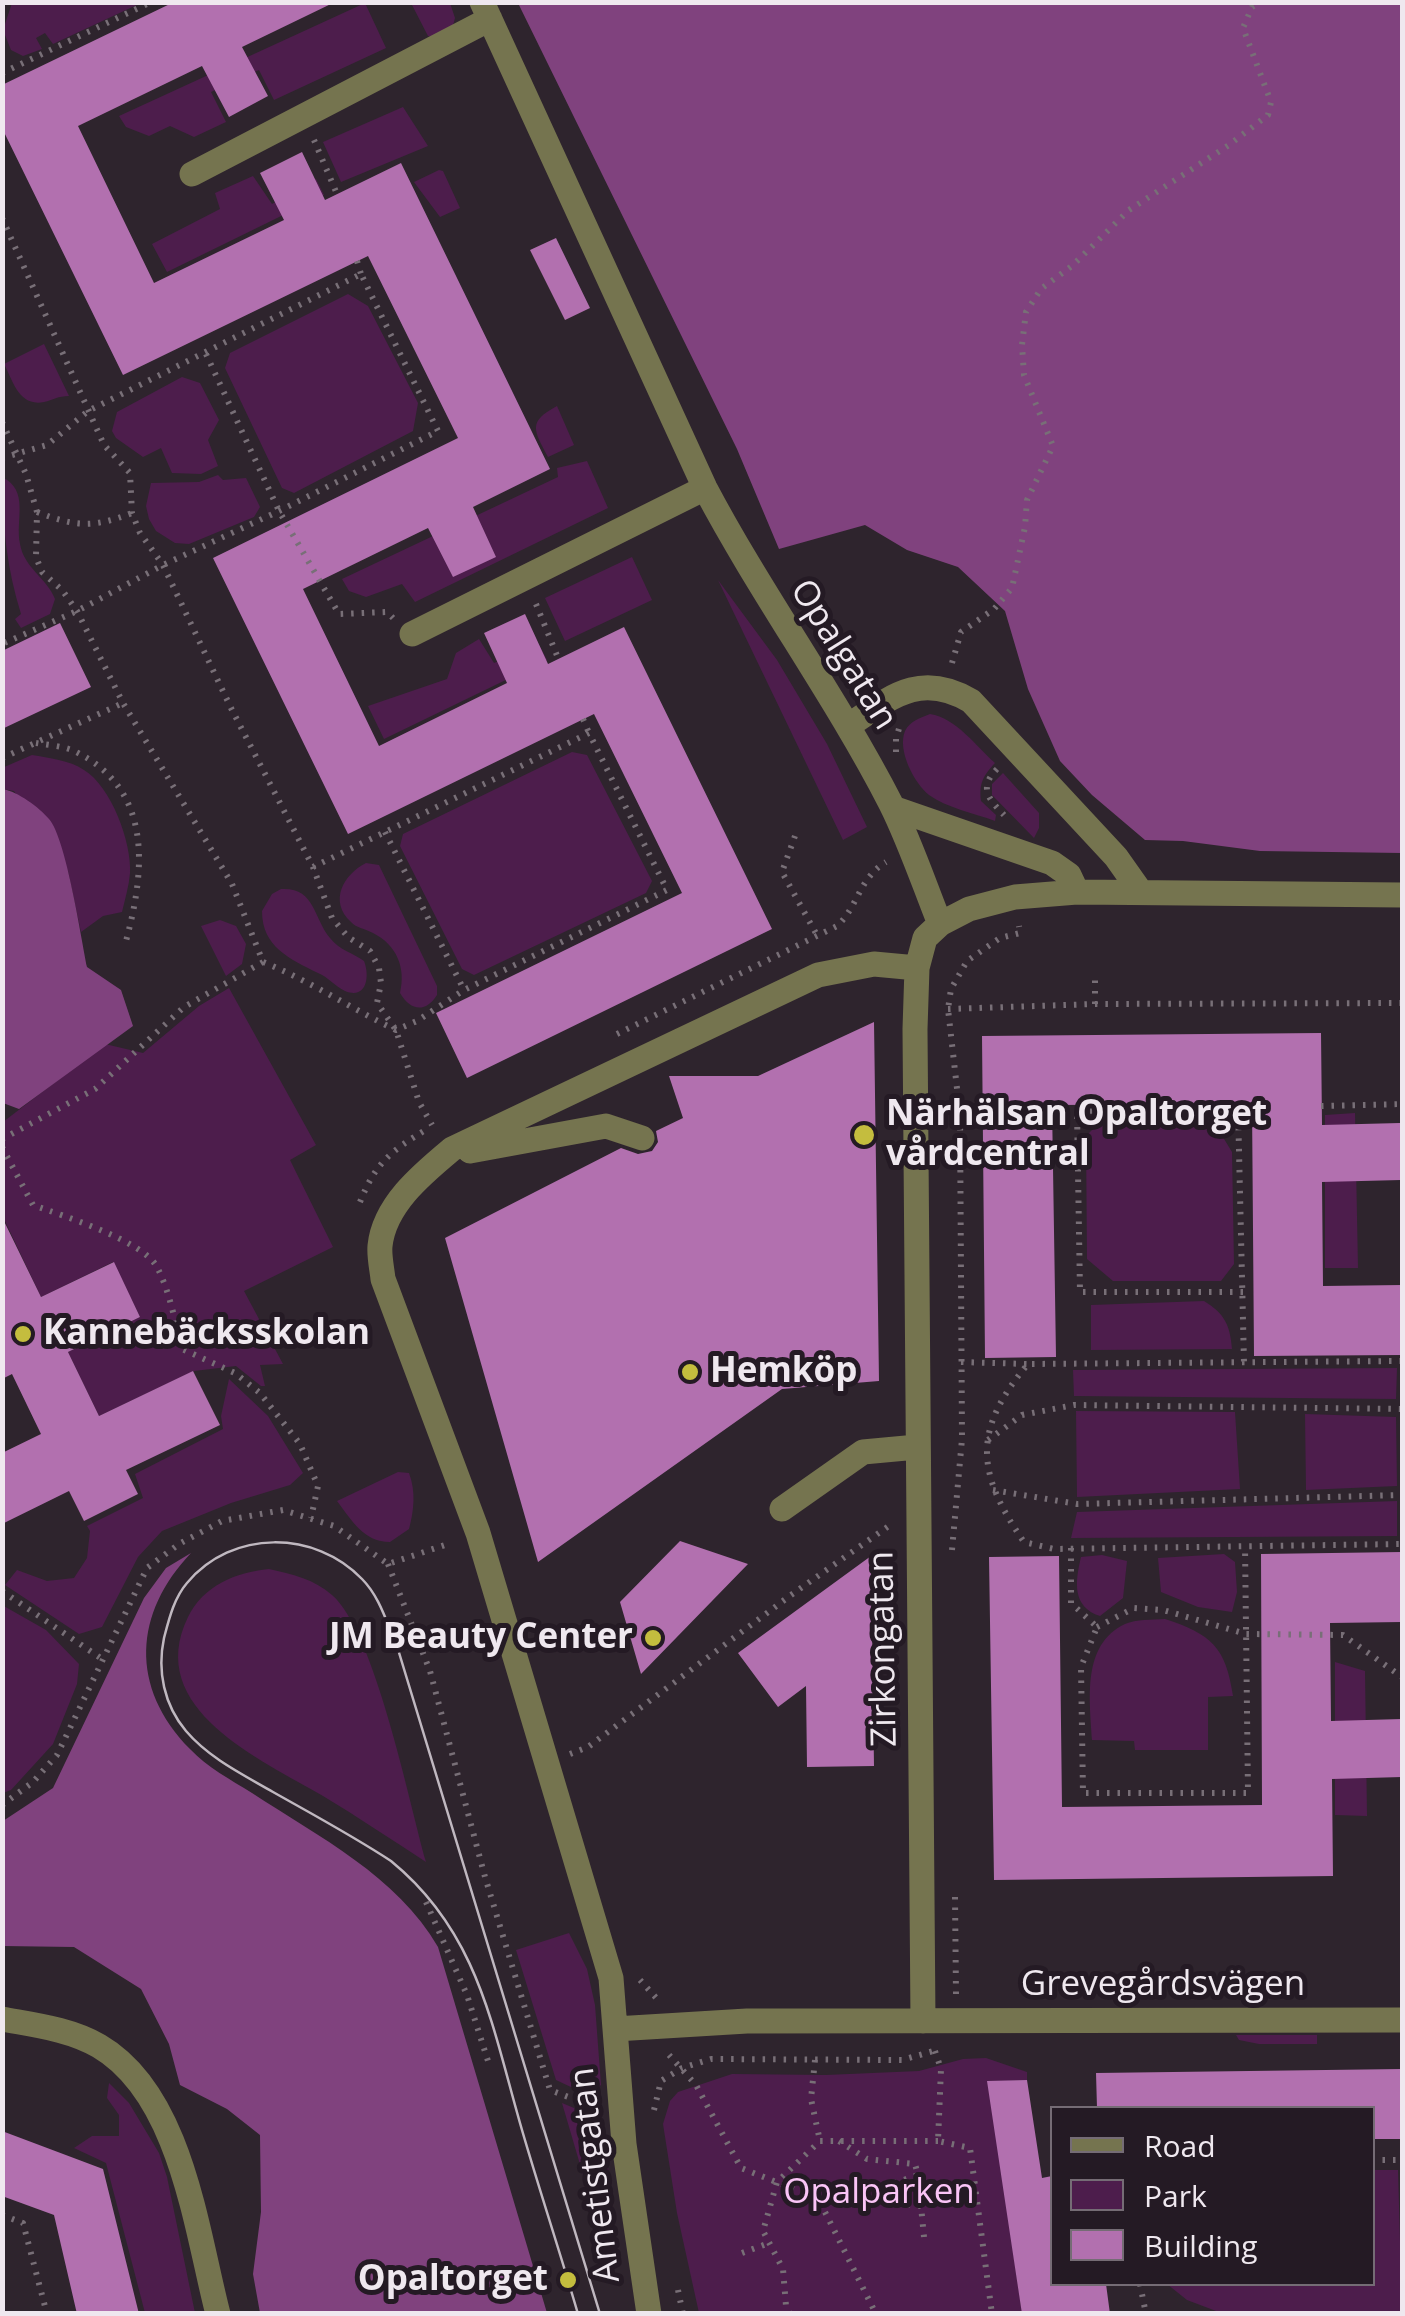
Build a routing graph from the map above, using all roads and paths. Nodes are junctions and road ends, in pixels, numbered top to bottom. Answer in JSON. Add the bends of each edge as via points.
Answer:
{"nodes":[{"id":1,"x":151,"y":2,"type":"edge"},
{"id":2,"x":1261,"y":2,"type":"edge"},
{"id":3,"x":486,"y":11,"type":"edge"},
{"id":4,"x":2,"y":73,"type":"edge"},
{"id":5,"x":303,"y":116,"type":"junction"},
{"id":6,"x":192,"y":174,"type":"dead end"},
{"id":7,"x":337,"y":194,"type":"dead end"},
{"id":8,"x":2,"y":218,"type":"edge"},
{"id":9,"x":357,"y":261,"type":"dead end"},
{"id":10,"x":360,"y":274,"type":"junction"},
{"id":11,"x":206,"y":354,"type":"junction"},
{"id":12,"x":88,"y":410,"type":"junction"},
{"id":13,"x":2,"y":422,"type":"edge"},
{"id":14,"x":17,"y":452,"type":"junction"},
{"id":15,"x":2,"y":458,"type":"edge"},
{"id":16,"x":705,"y":488,"type":"junction"},
{"id":17,"x":279,"y":511,"type":"junction"},
{"id":18,"x":37,"y":512,"type":"junction"},
{"id":19,"x":132,"y":513,"type":"junction"},
{"id":20,"x":163,"y":565,"type":"junction"},
{"id":21,"x":525,"y":578,"type":"junction"},
{"id":22,"x":77,"y":611,"type":"junction"},
{"id":23,"x":412,"y":634,"type":"joint"},
{"id":24,"x":2,"y":644,"type":"edge"},
{"id":25,"x":558,"y":658,"type":"dead end"},
{"id":26,"x":951,"y":689,"type":"junction"},
{"id":27,"x":123,"y":704,"type":"junction"},
{"id":28,"x":909,"y":713,"type":"dead end"},
{"id":29,"x":583,"y":719,"type":"dead end"},
{"id":30,"x":848,"y":726,"type":"junction"},
{"id":31,"x":588,"y":733,"type":"junction"},
{"id":32,"x":36,"y":742,"type":"junction"},
{"id":33,"x":2,"y":758,"type":"edge"},
{"id":34,"x":902,"y":770,"type":"dead end"},
{"id":35,"x":893,"y":808,"type":"junction"},
{"id":36,"x":385,"y":832,"type":"junction"},
{"id":37,"x":795,"y":836,"type":"dead end"},
{"id":38,"x":313,"y":868,"type":"junction"},
{"id":39,"x":1140,"y":891,"type":"junction"},
{"id":40,"x":1077,"y":892,"type":"junction"},
{"id":41,"x":1402,"y":895,"type":"edge"},
{"id":42,"x":940,"y":924,"type":"junction"},
{"id":43,"x":818,"y":938,"type":"dead end"},
{"id":44,"x":126,"y":941,"type":"dead end"},
{"id":45,"x":263,"y":962,"type":"junction"},
{"id":46,"x":917,"y":968,"type":"junction"},
{"id":47,"x":1095,"y":976,"type":"dead end"},
{"id":48,"x":464,"y":990,"type":"junction"},
{"id":49,"x":1402,"y":1003,"type":"edge"},
{"id":50,"x":1095,"y":1004,"type":"junction"},
{"id":51,"x":948,"y":1010,"type":"dead end"},
{"id":52,"x":396,"y":1030,"type":"junction"},
{"id":53,"x":1402,"y":1104,"type":"edge"},
{"id":54,"x":1322,"y":1106,"type":"dead end"},
{"id":55,"x":1238,"y":1108,"type":"junction"},
{"id":56,"x":1252,"y":1108,"type":"dead end"},
{"id":57,"x":432,"y":1125,"type":"dead end"},
{"id":58,"x":642,"y":1138,"type":"dead end"},
{"id":59,"x":2,"y":1139,"type":"edge"},
{"id":60,"x":2,"y":1148,"type":"edge"},
{"id":61,"x":441,"y":1158,"type":"junction"},
{"id":62,"x":1242,"y":1292,"type":"junction"},
{"id":63,"x":1402,"y":1360,"type":"edge"},
{"id":64,"x":961,"y":1362,"type":"dead end"},
{"id":65,"x":1244,"y":1362,"type":"junction"},
{"id":66,"x":1028,"y":1364,"type":"junction"},
{"id":67,"x":1402,"y":1409,"type":"edge"},
{"id":68,"x":985,"y":1442,"type":"junction"},
{"id":69,"x":917,"y":1447,"type":"junction"},
{"id":70,"x":992,"y":1490,"type":"junction"},
{"id":71,"x":1402,"y":1495,"type":"edge"},
{"id":72,"x":893,"y":1505,"type":"dead end"},
{"id":73,"x":782,"y":1509,"type":"dead end"},
{"id":74,"x":311,"y":1518,"type":"junction"},
{"id":75,"x":478,"y":1534,"type":"junction"},
{"id":76,"x":1402,"y":1544,"type":"edge"},
{"id":77,"x":1246,"y":1546,"type":"junction"},
{"id":78,"x":1071,"y":1548,"type":"junction"},
{"id":79,"x":388,"y":1564,"type":"junction"},
{"id":80,"x":2,"y":1591,"type":"edge"},
{"id":81,"x":1098,"y":1627,"type":"junction"},
{"id":82,"x":1246,"y":1634,"type":"junction"},
{"id":83,"x":102,"y":1659,"type":"junction"},
{"id":84,"x":1402,"y":1678,"type":"edge"},
{"id":85,"x":569,"y":1755,"type":"dead end"},
{"id":86,"x":2,"y":1805,"type":"edge"},
{"id":87,"x":426,"y":1902,"type":"dead end"},
{"id":88,"x":2,"y":2019,"type":"edge"},
{"id":89,"x":923,"y":2020,"type":"junction"},
{"id":90,"x":1402,"y":2020,"type":"edge"},
{"id":91,"x":615,"y":2029,"type":"junction"},
{"id":92,"x":935,"y":2051,"type":"dead end"},
{"id":93,"x":815,"y":2060,"type":"dead end"},
{"id":94,"x":488,"y":2061,"type":"dead end"},
{"id":95,"x":654,"y":2106,"type":"junction"},
{"id":96,"x":621,"y":2108,"type":"junction"},
{"id":97,"x":653,"y":2120,"type":"dead end"},
{"id":98,"x":820,"y":2140,"type":"junction"},
{"id":99,"x":838,"y":2140,"type":"junction"},
{"id":100,"x":938,"y":2141,"type":"junction"},
{"id":101,"x":1375,"y":2160,"type":"edge"},
{"id":102,"x":1402,"y":2160,"type":"edge"},
{"id":103,"x":778,"y":2182,"type":"junction"},
{"id":104,"x":2,"y":2215,"type":"edge"},
{"id":105,"x":924,"y":2237,"type":"dead end"},
{"id":106,"x":769,"y":2243,"type":"junction"},
{"id":107,"x":742,"y":2253,"type":"dead end"},
{"id":108,"x":677,"y":2284,"type":"dead end"},
{"id":109,"x":1140,"y":2286,"type":"edge"},
{"id":110,"x":786,"y":2312,"type":"edge"},
{"id":111,"x":48,"y":2314,"type":"edge"},
{"id":112,"x":218,"y":2314,"type":"edge"},
{"id":113,"x":648,"y":2314,"type":"edge"},
{"id":114,"x":683,"y":2314,"type":"edge"},
{"id":115,"x":876,"y":2314,"type":"edge"},
{"id":116,"x":992,"y":2314,"type":"edge"},
{"id":117,"x":1146,"y":2314,"type":"edge"}],
"edges":[{"from":1,"to":4,"type":"path"},
{"from":2,"to":26,"type":"path","via":[[1242,28],[1271,102],[1268,114],[1128,210],[1026,312],[1024,376],[1053,446],[1027,500],[1012,588],[961,632]]},
{"from":3,"to":5,"type":"street"},
{"from":3,"to":16,"type":"street","name":"Opalgatan"},
{"from":5,"to":6,"type":"street"},
{"from":5,"to":7,"type":"path"},
{"from":8,"to":12,"type":"path"},
{"from":9,"to":10,"type":"path"},
{"from":10,"to":11,"type":"path"},
{"from":10,"to":17,"type":"path","via":[[438,432]]},
{"from":11,"to":12,"type":"path"},
{"from":11,"to":17,"type":"path"},
{"from":12,"to":14,"type":"path","via":[[47,446]]},
{"from":12,"to":19,"type":"path","via":[[104,445],[130,472]]},
{"from":13,"to":14,"type":"path"},
{"from":14,"to":15,"type":"path"},
{"from":14,"to":18,"type":"path"},
{"from":16,"to":21,"type":"street"},
{"from":16,"to":30,"type":"street","name":"Opalgatan"},
{"from":17,"to":20,"type":"path"},
{"from":17,"to":23,"type":"path","via":[[340,614],[387,612]]},
{"from":18,"to":19,"type":"path","via":[[92,526]]},
{"from":18,"to":22,"type":"path","via":[[42,572]]},
{"from":19,"to":20,"type":"path"},
{"from":20,"to":22,"type":"path"},
{"from":20,"to":38,"type":"path"},
{"from":21,"to":23,"type":"street"},
{"from":21,"to":25,"type":"path"},
{"from":22,"to":24,"type":"path"},
{"from":22,"to":27,"type":"path"},
{"from":26,"to":30,"type":"street","via":[[906,690]]},
{"from":26,"to":39,"type":"street","via":[[971,700]]},
{"from":27,"to":32,"type":"path"},
{"from":27,"to":45,"type":"path","via":[[232,884]]},
{"from":28,"to":34,"type":"path","via":[[896,739]]},
{"from":29,"to":31,"type":"path"},
{"from":30,"to":35,"type":"street","name":"Opalgatan"},
{"from":31,"to":36,"type":"path"},
{"from":31,"to":48,"type":"path","via":[[667,890]]},
{"from":32,"to":33,"type":"path"},
{"from":32,"to":44,"type":"path","via":[[73,750],[127,802],[141,856]]},
{"from":35,"to":40,"type":"street","via":[[1052,863],[1069,875]]},
{"from":35,"to":42,"type":"street","name":"Opalgatan"},
{"from":36,"to":38,"type":"path"},
{"from":36,"to":48,"type":"path"},
{"from":37,"to":43,"type":"path","via":[[782,872]]},
{"from":38,"to":52,"type":"path","via":[[332,918],[370,951],[379,968],[377,1003]]},
{"from":39,"to":40,"type":"street"},
{"from":39,"to":41,"type":"street"},
{"from":40,"to":42,"type":"street","via":[[1015,898]]},
{"from":42,"to":46,"type":"street","via":[[925,938]]},
{"from":45,"to":52,"type":"path"},
{"from":45,"to":59,"type":"path","via":[[184,1007],[95,1088]]},
{"from":46,"to":61,"type":"street","name":"Ametistgatan","via":[[874,964],[818,975]]},
{"from":46,"to":69,"type":"street","name":"Zirkongatan"},
{"from":47,"to":50,"type":"path"},
{"from":48,"to":52,"type":"path"},
{"from":49,"to":50,"type":"path"},
{"from":50,"to":51,"type":"path"},
{"from":52,"to":57,"type":"path"},
{"from":53,"to":54,"type":"path"},
{"from":55,"to":56,"type":"path"},
{"from":55,"to":62,"type":"path"},
{"from":55,"to":62,"type":"path","via":[[1077,1111],[1080,1292]]},
{"from":58,"to":61,"type":"street","via":[[606,1126]]},
{"from":60,"to":74,"type":"path","via":[[33,1205],[121,1238],[155,1262],[182,1349],[235,1373],[260,1393],[300,1444],[318,1486]]},
{"from":61,"to":75,"type":"street","name":"Ametistgatan","via":[[392,1208],[380,1245],[383,1279]]},
{"from":62,"to":65,"type":"path"},
{"from":63,"to":65,"type":"path"},
{"from":64,"to":66,"type":"path"},
{"from":65,"to":66,"type":"path"},
{"from":66,"to":68,"type":"path","via":[[1005,1391]]},
{"from":67,"to":68,"type":"path","via":[[1074,1404],[1022,1415]]},
{"from":68,"to":70,"type":"path"},
{"from":69,"to":73,"type":"street","via":[[863,1452]]},
{"from":69,"to":89,"type":"street","name":"Zirkongatan"},
{"from":70,"to":71,"type":"path","via":[[1077,1504]]},
{"from":70,"to":78,"type":"path","via":[[1024,1542]]},
{"from":72,"to":85,"type":"path","via":[[893,1524]]},
{"from":74,"to":79,"type":"path","via":[[354,1537]]},
{"from":74,"to":83,"type":"path","via":[[283,1510],[222,1521],[179,1544],[147,1568]]},
{"from":75,"to":79,"type":"path"},
{"from":75,"to":91,"type":"street","name":"Ametistgatan","via":[[611,1978]]},
{"from":76,"to":77,"type":"path"},
{"from":77,"to":78,"type":"path"},
{"from":77,"to":82,"type":"path"},
{"from":78,"to":81,"type":"path","via":[[1071,1602]]},
{"from":79,"to":96,"type":"path","via":[[430,1671],[550,2090],[601,2109]]},
{"from":80,"to":83,"type":"path"},
{"from":81,"to":82,"type":"path","via":[[1134,1608]]},
{"from":81,"to":82,"type":"path","via":[[1080,1667],[1083,1792],[1248,1793]]},
{"from":82,"to":84,"type":"path","via":[[1343,1636]]},
{"from":83,"to":86,"type":"path","via":[[57,1754]]},
{"from":87,"to":94,"type":"path"},
{"from":88,"to":112,"type":"street","via":[[99,2046],[135,2077],[164,2118]]},
{"from":89,"to":90,"type":"street","name":"Grevegårdsvägen"},
{"from":89,"to":91,"type":"street","via":[[746,2020]]},
{"from":91,"to":96,"type":"street","name":"Ametistgatan"},
{"from":92,"to":100,"type":"path","via":[[941,2069]]},
{"from":93,"to":98,"type":"path","via":[[811,2100]]},
{"from":95,"to":96,"type":"path"},
{"from":95,"to":97,"type":"path"},
{"from":95,"to":103,"type":"path","via":[[661,2082],[682,2068],[742,2168]]},
{"from":96,"to":113,"type":"street","name":"Ametistgatan"},
{"from":98,"to":99,"type":"path"},
{"from":98,"to":103,"type":"path"},
{"from":99,"to":100,"type":"path"},
{"from":99,"to":105,"type":"path","via":[[867,2159],[916,2164],[918,2174],[868,2200],[921,2206]]},
{"from":100,"to":116,"type":"path","via":[[970,2148]]},
{"from":101,"to":102,"type":"path"},
{"from":103,"to":106,"type":"path","via":[[763,2228]]},
{"from":103,"to":115,"type":"path","via":[[825,2212]]},
{"from":104,"to":111,"type":"path","via":[[23,2223]]},
{"from":106,"to":107,"type":"path"},
{"from":106,"to":110,"type":"path","via":[[783,2270]]},
{"from":108,"to":114,"type":"path"},
{"from":109,"to":117,"type":"path"}]}
